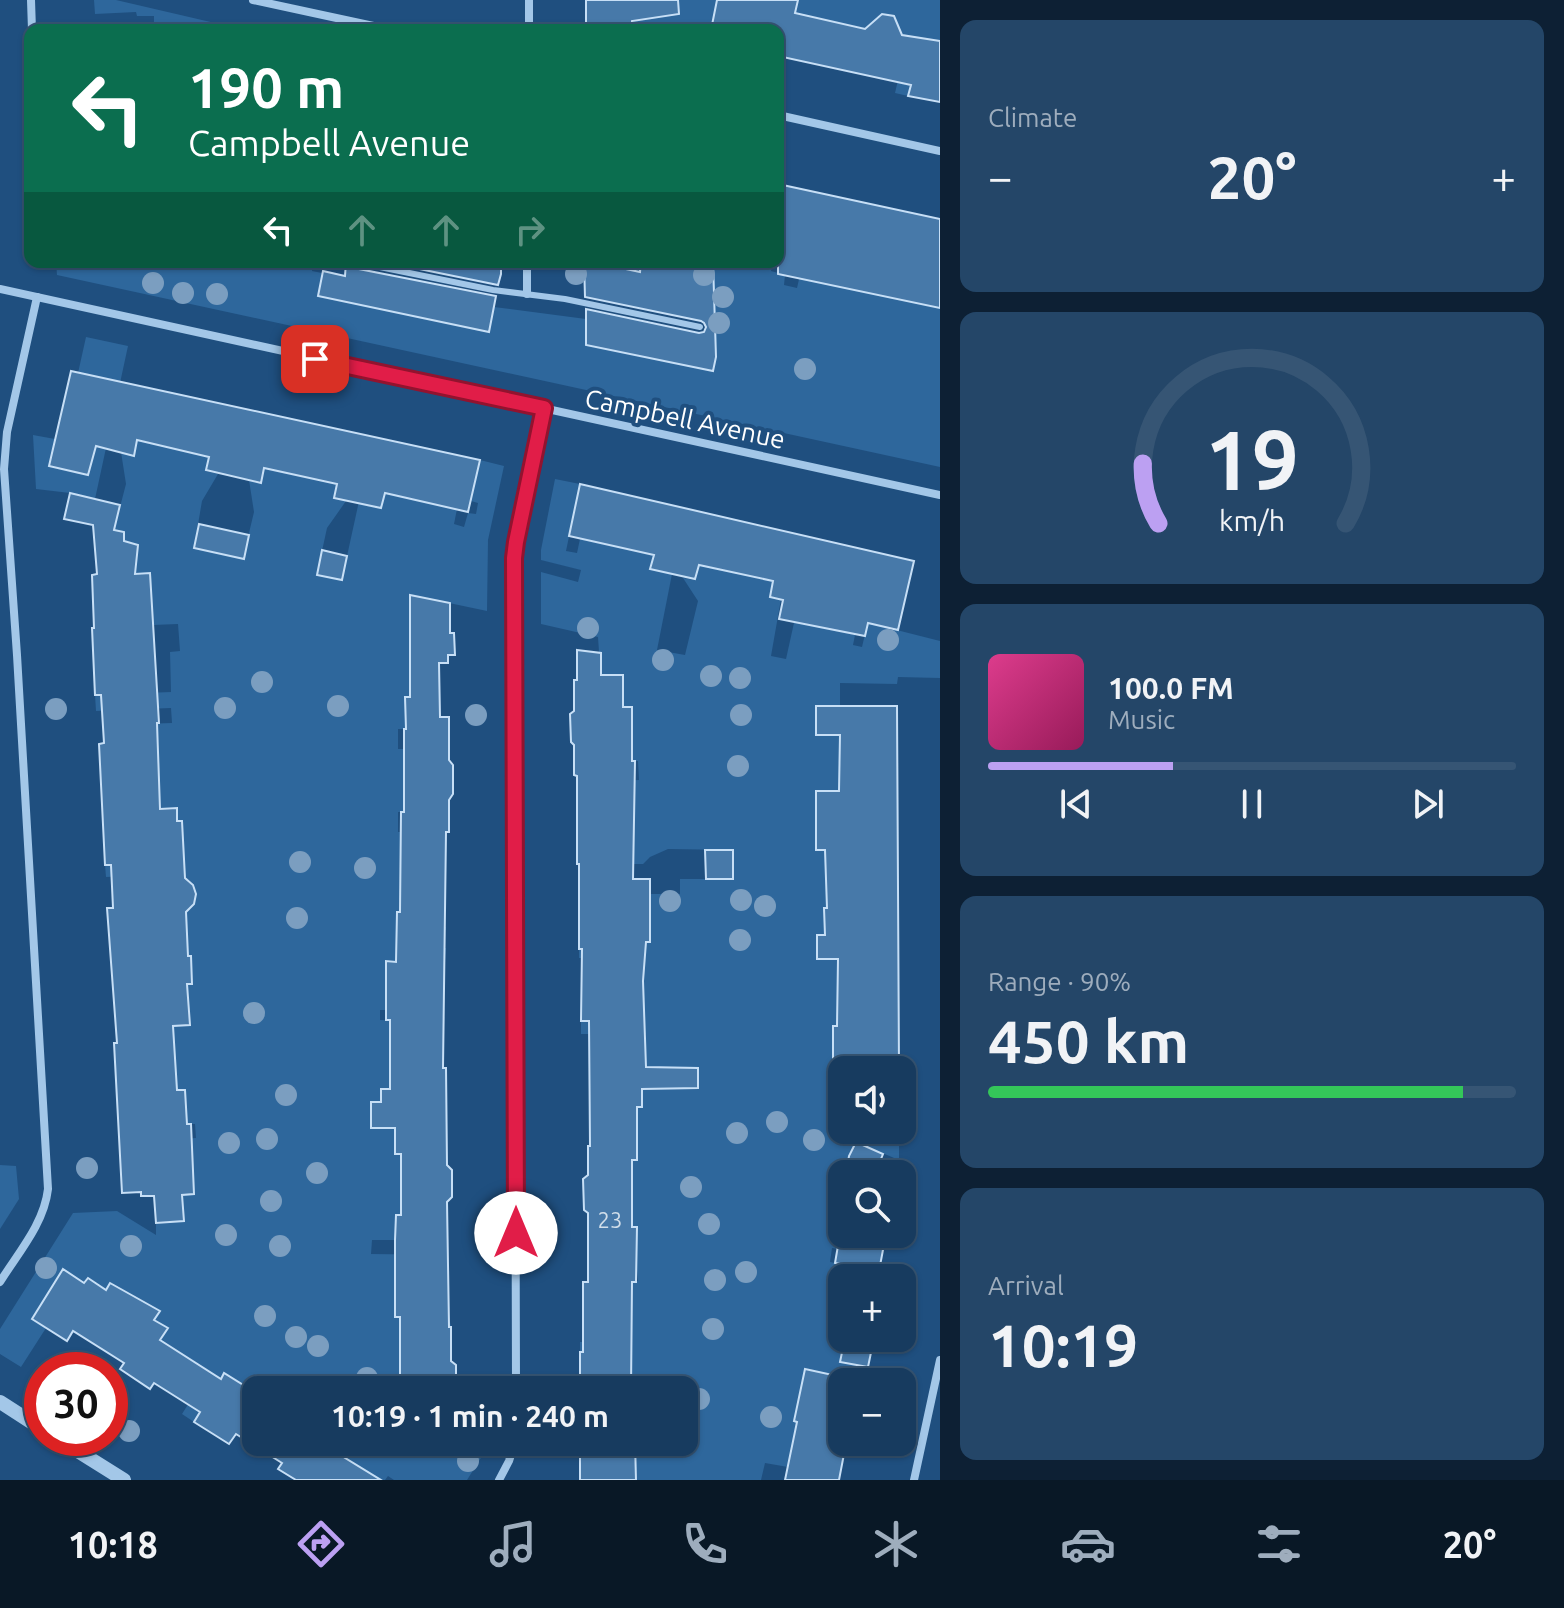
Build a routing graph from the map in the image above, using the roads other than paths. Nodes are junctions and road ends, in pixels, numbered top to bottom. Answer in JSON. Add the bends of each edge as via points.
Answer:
{"nodes":[{"id":1,"x":31,"y":0,"type":"edge"},
{"id":2,"x":253,"y":0,"type":"edge"},
{"id":3,"x":529,"y":0,"type":"edge"},
{"id":4,"x":32,"y":24,"type":"edge"},
{"id":5,"x":364,"y":24,"type":"edge"},
{"id":6,"x":529,"y":24,"type":"edge"},
{"id":7,"x":784,"y":116,"type":"edge"},
{"id":8,"x":940,"y":151,"type":"edge"},
{"id":9,"x":385,"y":268,"type":"edge"},
{"id":10,"x":527,"y":268,"type":"edge"},
{"id":11,"x":0,"y":289,"type":"edge"},
{"id":12,"x":527,"y":294,"type":"junction"},
{"id":13,"x":37,"y":297,"type":"junction"},
{"id":14,"x":700,"y":327,"type":"dead end"},
{"id":15,"x":544,"y":408,"type":"junction"},
{"id":16,"x":940,"y":495,"type":"edge"},
{"id":17,"x":0,"y":1282,"type":"edge"},
{"id":18,"x":940,"y":1360,"type":"edge"},
{"id":19,"x":516,"y":1376,"type":"edge"},
{"id":20,"x":0,"y":1402,"type":"edge"},
{"id":21,"x":24,"y":1417,"type":"edge"},
{"id":22,"x":86,"y":1456,"type":"edge"},
{"id":23,"x":511,"y":1456,"type":"edge"},
{"id":24,"x":124,"y":1480,"type":"edge"},
{"id":25,"x":499,"y":1480,"type":"edge"},
{"id":26,"x":914,"y":1480,"type":"edge"}],
"edges":[{"from":1,"to":4,"type":"street"},
{"from":2,"to":5,"type":"street"},
{"from":3,"to":6,"type":"street"},
{"from":7,"to":8,"type":"street"},
{"from":9,"to":12,"type":"lane"},
{"from":10,"to":12,"type":"street"},
{"from":11,"to":13,"type":"street","name":"Campbell Avenue"},
{"from":12,"to":14,"type":"lane"},
{"from":13,"to":15,"type":"street","name":"Campbell Avenue"},
{"from":13,"to":17,"type":"street","via":[[4,456],[48,1189],[39,1221]]},
{"from":15,"to":16,"type":"street","name":"Campbell Avenue"},
{"from":15,"to":19,"type":"street","via":[[514,568]]},
{"from":18,"to":26,"type":"street"},
{"from":20,"to":21,"type":"street"},
{"from":22,"to":24,"type":"street"},
{"from":23,"to":25,"type":"street"}]}
